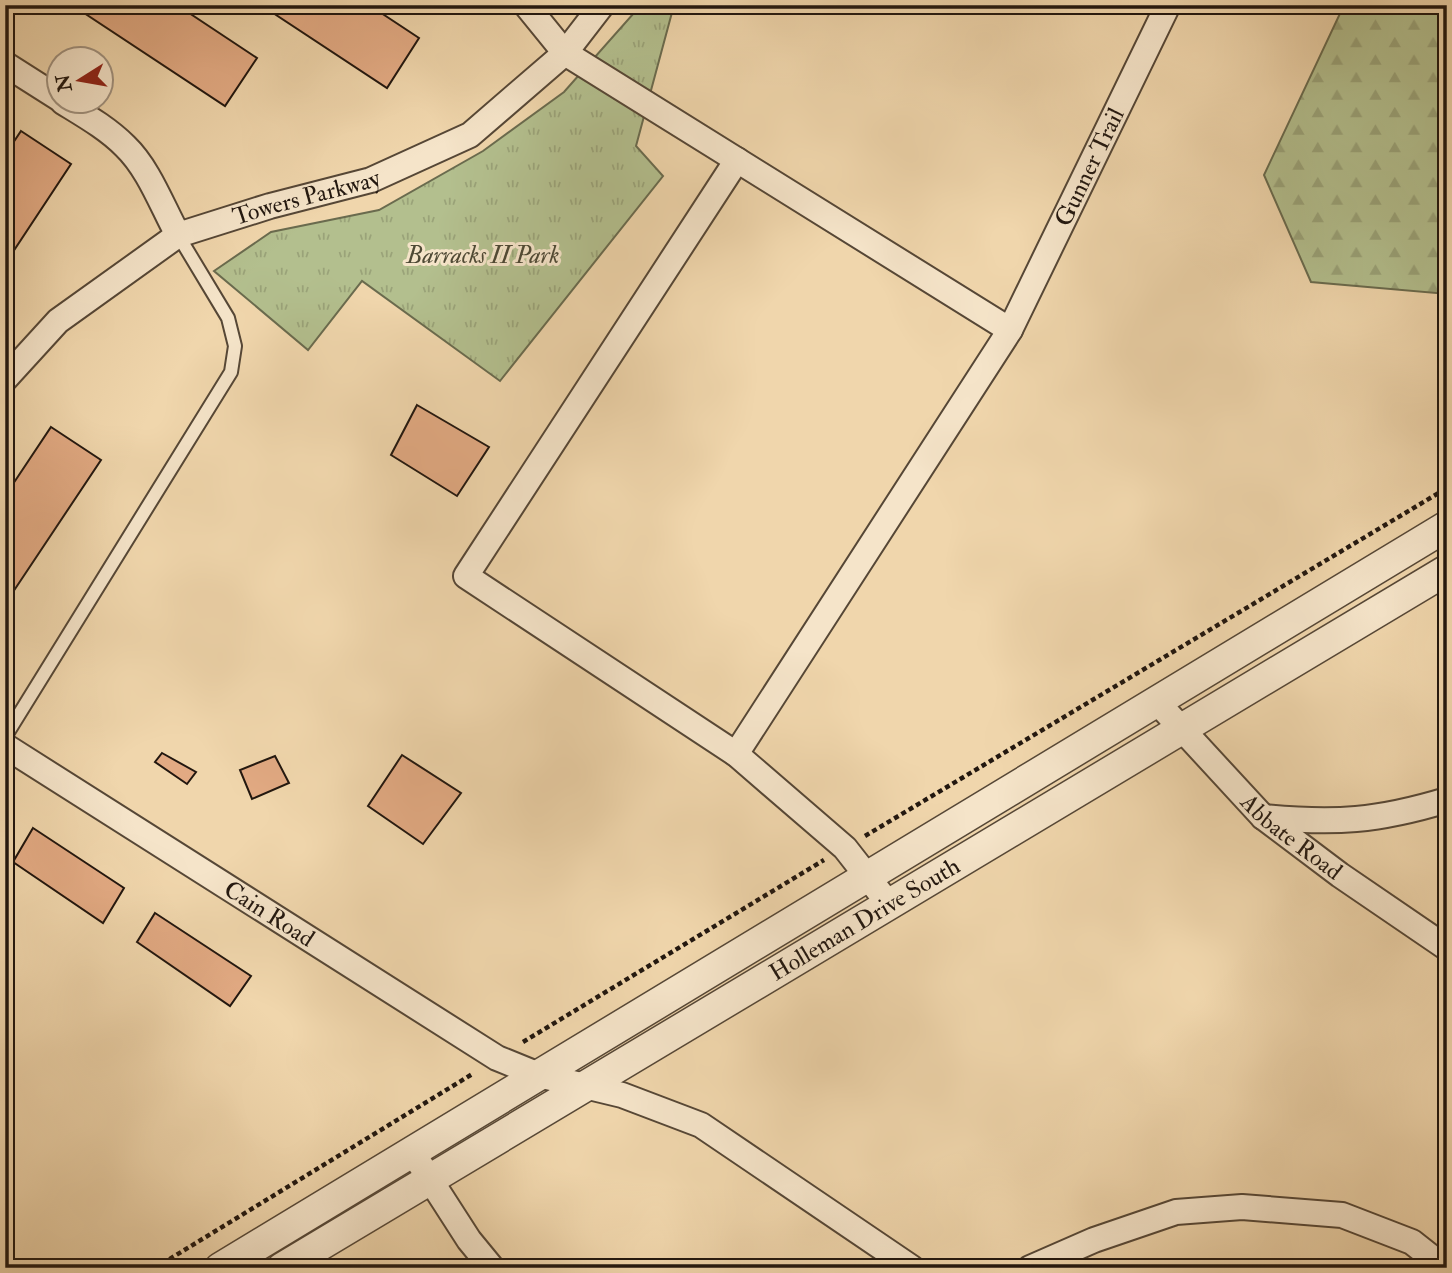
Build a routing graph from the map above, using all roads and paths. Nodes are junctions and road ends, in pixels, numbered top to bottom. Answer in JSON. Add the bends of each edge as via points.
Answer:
{"nodes":[{"id":1,"x":526,"y":5,"type":"edge"},
{"id":2,"x":602,"y":5,"type":"edge"},
{"id":3,"x":1165,"y":6,"type":"edge"},
{"id":4,"x":565,"y":53,"type":"junction"},
{"id":5,"x":5,"y":64,"type":"edge"},
{"id":6,"x":46,"y":90,"type":"edge"},
{"id":7,"x":86,"y":116,"type":"edge"},
{"id":8,"x":737,"y":160,"type":"junction"},
{"id":9,"x":178,"y":235,"type":"junction"},
{"id":10,"x":1010,"y":330,"type":"junction"},
{"id":11,"x":5,"y":379,"type":"edge"},
{"id":12,"x":1447,"y":488,"type":"edge"},
{"id":13,"x":1447,"y":526,"type":"edge"},
{"id":14,"x":1447,"y":570,"type":"edge"},
{"id":15,"x":1157,"y":702,"type":"junction"},
{"id":16,"x":1184,"y":728,"type":"junction"},
{"id":17,"x":5,"y":737,"type":"edge"},
{"id":18,"x":5,"y":746,"type":"edge"},
{"id":19,"x":736,"y":754,"type":"junction"},
{"id":20,"x":1447,"y":800,"type":"edge"},
{"id":21,"x":1263,"y":817,"type":"junction"},
{"id":22,"x":845,"y":848,"type":"junction"},
{"id":23,"x":867,"y":875,"type":"junction"},
{"id":24,"x":888,"y":904,"type":"junction"},
{"id":25,"x":1447,"y":948,"type":"edge"},
{"id":26,"x":497,"y":1058,"type":"junction"},
{"id":27,"x":539,"y":1075,"type":"junction"},
{"id":28,"x":584,"y":1088,"type":"junction"},
{"id":29,"x":412,"y":1153,"type":"junction"},
{"id":30,"x":431,"y":1181,"type":"junction"},
{"id":31,"x":155,"y":1268,"type":"edge"},
{"id":32,"x":220,"y":1268,"type":"edge"},
{"id":33,"x":282,"y":1268,"type":"edge"},
{"id":34,"x":492,"y":1268,"type":"edge"},
{"id":35,"x":912,"y":1268,"type":"edge"},
{"id":36,"x":1030,"y":1268,"type":"edge"},
{"id":37,"x":1445,"y":1268,"type":"edge"}],
"edges":[{"from":1,"to":4,"type":"street"},
{"from":2,"to":4,"type":"street","name":"Towers Parkway"},
{"from":3,"to":10,"type":"street","name":"Gunner Trail"},
{"from":4,"to":8,"type":"street"},
{"from":4,"to":9,"type":"street","name":"Towers Parkway","via":[[470,135],[371,180]]},
{"from":5,"to":6,"type":"street"},
{"from":7,"to":9,"type":"street","via":[[109,131],[142,167]]},
{"from":8,"to":10,"type":"street"},
{"from":8,"to":19,"type":"street","via":[[466,576]]},
{"from":9,"to":11,"type":"street","name":"Towers Parkway","via":[[58,321]]},
{"from":9,"to":17,"type":"lane","via":[[228,318],[235,346],[231,372]]},
{"from":10,"to":19,"type":"street","name":"Gunner Trail"},
{"from":12,"to":22,"type":"path"},
{"from":13,"to":15,"type":"street"},
{"from":14,"to":16,"type":"street","name":"Holleman Drive South"},
{"from":15,"to":16,"type":"street","name":"Abbate Road"},
{"from":15,"to":23,"type":"street"},
{"from":16,"to":21,"type":"street","name":"Abbate Road"},
{"from":16,"to":24,"type":"street","name":"Holleman Drive South"},
{"from":18,"to":26,"type":"street","name":"Cain Road"},
{"from":19,"to":22,"type":"street"},
{"from":20,"to":21,"type":"street","via":[[1395,816],[1322,823]]},
{"from":21,"to":25,"type":"street","name":"Abbate Road"},
{"from":22,"to":23,"type":"street"},
{"from":22,"to":26,"type":"path"},
{"from":23,"to":24,"type":"street"},
{"from":23,"to":27,"type":"street"},
{"from":24,"to":28,"type":"street","name":"Holleman Drive South"},
{"from":26,"to":27,"type":"street","name":"Cain Road"},
{"from":26,"to":31,"type":"path"},
{"from":27,"to":28,"type":"street","name":"Cain Road"},
{"from":27,"to":29,"type":"street"},
{"from":28,"to":30,"type":"street","name":"Holleman Drive South"},
{"from":28,"to":35,"type":"street","name":"Cain Road","via":[[622,1095],[701,1125]]},
{"from":29,"to":30,"type":"street"},
{"from":29,"to":32,"type":"street"},
{"from":30,"to":33,"type":"street","name":"Holleman Drive South"},
{"from":30,"to":34,"type":"street"},
{"from":36,"to":37,"type":"street","via":[[1176,1212],[1242,1207],[1342,1215],[1412,1242]]}]}
